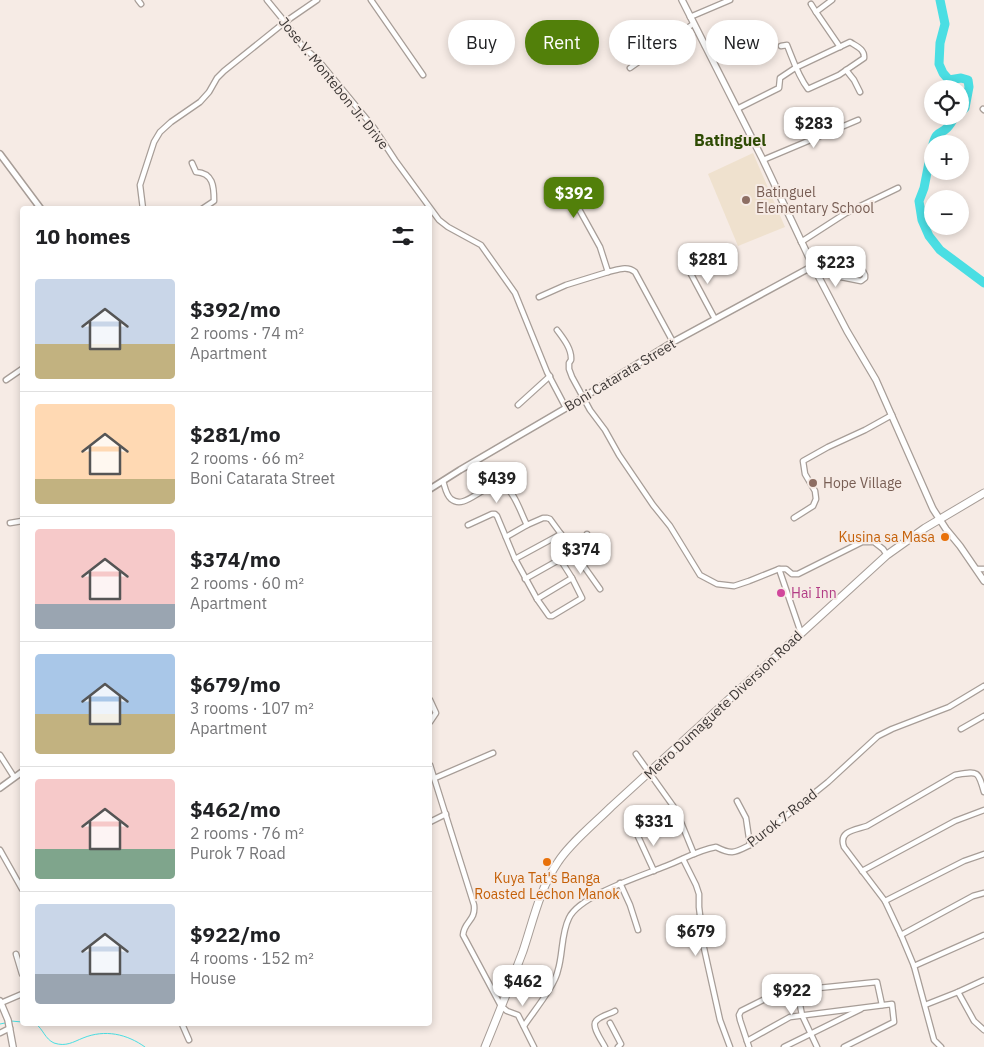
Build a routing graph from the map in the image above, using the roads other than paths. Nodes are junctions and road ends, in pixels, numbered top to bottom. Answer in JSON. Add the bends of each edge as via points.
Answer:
{"nodes":[{"id":1,"x":267,"y":0,"type":"edge"},
{"id":2,"x":317,"y":0,"type":"edge"},
{"id":3,"x":371,"y":0,"type":"edge"},
{"id":4,"x":682,"y":0,"type":"edge"},
{"id":5,"x":730,"y":0,"type":"edge"},
{"id":6,"x":832,"y":0,"type":"edge"},
{"id":7,"x":811,"y":4,"type":"dead end"},
{"id":8,"x":816,"y":12,"type":"junction"},
{"id":9,"x":690,"y":17,"type":"junction"},
{"id":10,"x":691,"y":20,"type":"edge"},
{"id":11,"x":285,"y":22,"type":"junction"},
{"id":12,"x":696,"y":30,"type":"edge"},
{"id":13,"x":705,"y":46,"type":"joint"},
{"id":14,"x":781,"y":46,"type":"dead end"},
{"id":15,"x":840,"y":47,"type":"junction"},
{"id":16,"x":634,"y":65,"type":"edge"},
{"id":17,"x":630,"y":68,"type":"dead end"},
{"id":18,"x":795,"y":68,"type":"junction"},
{"id":19,"x":846,"y":70,"type":"junction"},
{"id":20,"x":423,"y":75,"type":"dead end"},
{"id":21,"x":860,"y":92,"type":"dead end"},
{"id":22,"x":737,"y":109,"type":"junction"},
{"id":23,"x":858,"y":120,"type":"dead end"},
{"id":24,"x":0,"y":154,"type":"edge"},
{"id":25,"x":763,"y":160,"type":"junction"},
{"id":26,"x":192,"y":163,"type":"dead end"},
{"id":27,"x":564,"y":182,"type":"dead end"},
{"id":28,"x":898,"y":188,"type":"dead end"},
{"id":29,"x":39,"y":206,"type":"edge"},
{"id":30,"x":144,"y":206,"type":"edge"},
{"id":31,"x":206,"y":206,"type":"edge"},
{"id":32,"x":429,"y":206,"type":"edge"},
{"id":33,"x":432,"y":210,"type":"edge"},
{"id":34,"x":801,"y":242,"type":"junction"},
{"id":35,"x":684,"y":261,"type":"dead end"},
{"id":36,"x":860,"y":265,"type":"dead end"},
{"id":37,"x":814,"y":269,"type":"junction"},
{"id":38,"x":608,"y":272,"type":"junction"},
{"id":39,"x":539,"y":297,"type":"dead end"},
{"id":40,"x":715,"y":319,"type":"junction"},
{"id":41,"x":557,"y":330,"type":"dead end"},
{"id":42,"x":673,"y":342,"type":"junction"},
{"id":43,"x":20,"y":370,"type":"edge"},
{"id":44,"x":550,"y":376,"type":"junction"},
{"id":45,"x":6,"y":380,"type":"dead end"},
{"id":46,"x":583,"y":397,"type":"junction"},
{"id":47,"x":518,"y":405,"type":"dead end"},
{"id":48,"x":566,"y":408,"type":"junction"},
{"id":49,"x":892,"y":415,"type":"junction"},
{"id":50,"x":443,"y":481,"type":"junction"},
{"id":51,"x":432,"y":488,"type":"edge"},
{"id":52,"x":984,"y":494,"type":"edge"},
{"id":53,"x":794,"y":518,"type":"dead end"},
{"id":54,"x":939,"y":520,"type":"junction"},
{"id":55,"x":20,"y":521,"type":"edge"},
{"id":56,"x":10,"y":523,"type":"dead end"},
{"id":57,"x":468,"y":525,"type":"dead end"},
{"id":58,"x":527,"y":526,"type":"junction"},
{"id":59,"x":561,"y":534,"type":"junction"},
{"id":60,"x":587,"y":534,"type":"dead end"},
{"id":61,"x":506,"y":537,"type":"junction"},
{"id":62,"x":573,"y":552,"type":"junction"},
{"id":63,"x":887,"y":555,"type":"junction"},
{"id":64,"x":515,"y":559,"type":"junction"},
{"id":65,"x":560,"y":559,"type":"junction"},
{"id":66,"x":580,"y":560,"type":"junction"},
{"id":67,"x":976,"y":568,"type":"junction"},
{"id":68,"x":778,"y":569,"type":"junction"},
{"id":69,"x":984,"y":569,"type":"edge"},
{"id":70,"x":572,"y":578,"type":"junction"},
{"id":71,"x":526,"y":579,"type":"junction"},
{"id":72,"x":984,"y":580,"type":"edge"},
{"id":73,"x":600,"y":589,"type":"dead end"},
{"id":74,"x":537,"y":599,"type":"junction"},
{"id":75,"x":801,"y":633,"type":"junction"},
{"id":76,"x":984,"y":686,"type":"edge"},
{"id":77,"x":432,"y":704,"type":"edge"},
{"id":78,"x":984,"y":716,"type":"edge"},
{"id":79,"x":432,"y":719,"type":"edge"},
{"id":80,"x":961,"y":729,"type":"dead end"},
{"id":81,"x":492,"y":753,"type":"dead end"},
{"id":82,"x":636,"y":754,"type":"dead end"},
{"id":83,"x":0,"y":756,"type":"edge"},
{"id":84,"x":432,"y":772,"type":"edge"},
{"id":85,"x":20,"y":773,"type":"edge"},
{"id":86,"x":649,"y":773,"type":"junction"},
{"id":87,"x":14,"y":777,"type":"junction"},
{"id":88,"x":434,"y":778,"type":"junction"},
{"id":89,"x":0,"y":788,"type":"edge"},
{"id":90,"x":984,"y":792,"type":"edge"},
{"id":91,"x":737,"y":800,"type":"dead end"},
{"id":92,"x":984,"y":810,"type":"edge"},
{"id":93,"x":446,"y":814,"type":"junction"},
{"id":94,"x":432,"y":821,"type":"edge"},
{"id":95,"x":636,"y":832,"type":"dead end"},
{"id":96,"x":750,"y":844,"type":"junction"},
{"id":97,"x":0,"y":850,"type":"edge"},
{"id":98,"x":694,"y":854,"type":"junction"},
{"id":99,"x":984,"y":854,"type":"edge"},
{"id":100,"x":682,"y":860,"type":"junction"},
{"id":101,"x":654,"y":871,"type":"junction"},
{"id":102,"x":862,"y":871,"type":"junction"},
{"id":103,"x":620,"y":883,"type":"junction"},
{"id":104,"x":20,"y":885,"type":"edge"},
{"id":105,"x":984,"y":893,"type":"edge"},
{"id":106,"x":885,"y":901,"type":"junction"},
{"id":107,"x":638,"y":930,"type":"dead end"},
{"id":108,"x":984,"y":934,"type":"edge"},
{"id":109,"x":901,"y":935,"type":"junction"},
{"id":110,"x":16,"y":954,"type":"dead end"},
{"id":111,"x":914,"y":966,"type":"junction"},
{"id":112,"x":20,"y":967,"type":"edge"},
{"id":113,"x":984,"y":980,"type":"edge"},
{"id":114,"x":796,"y":990,"type":"junction"},
{"id":115,"x":958,"y":992,"type":"junction"},
{"id":116,"x":20,"y":995,"type":"edge"},
{"id":117,"x":1,"y":1002,"type":"edge"},
{"id":118,"x":882,"y":1005,"type":"junction"},
{"id":119,"x":925,"y":1005,"type":"junction"},
{"id":120,"x":501,"y":1006,"type":"junction"},
{"id":121,"x":864,"y":1007,"type":"junction"},
{"id":122,"x":615,"y":1011,"type":"dead end"},
{"id":123,"x":802,"y":1015,"type":"junction"},
{"id":124,"x":610,"y":1023,"type":"dead end"},
{"id":125,"x":183,"y":1026,"type":"edge"},
{"id":126,"x":524,"y":1026,"type":"junction"},
{"id":127,"x":10,"y":1028,"type":"junction"},
{"id":128,"x":984,"y":1030,"type":"edge"},
{"id":129,"x":0,"y":1033,"type":"edge"},
{"id":130,"x":811,"y":1034,"type":"junction"},
{"id":131,"x":189,"y":1040,"type":"dead end"},
{"id":132,"x":747,"y":1041,"type":"junction"},
{"id":133,"x":14,"y":1047,"type":"edge"},
{"id":134,"x":485,"y":1047,"type":"edge"},
{"id":135,"x":534,"y":1047,"type":"edge"},
{"id":136,"x":605,"y":1047,"type":"edge"},
{"id":137,"x":618,"y":1047,"type":"edge"},
{"id":138,"x":730,"y":1047,"type":"edge"},
{"id":139,"x":750,"y":1047,"type":"edge"},
{"id":140,"x":784,"y":1047,"type":"edge"},
{"id":141,"x":817,"y":1047,"type":"edge"},
{"id":142,"x":844,"y":1047,"type":"edge"},
{"id":143,"x":941,"y":1047,"type":"edge"}],
"edges":[{"from":1,"to":11,"type":"street","name":"Jose V. Montebon Jr. Drive"},
{"from":2,"to":11,"type":"street"},
{"from":3,"to":20,"type":"street"},
{"from":4,"to":9,"type":"main road"},
{"from":5,"to":9,"type":"street"},
{"from":6,"to":8,"type":"street"},
{"from":7,"to":8,"type":"street"},
{"from":8,"to":15,"type":"street"},
{"from":9,"to":10,"type":"main road"},
{"from":11,"to":30,"type":"street","via":[[224,71],[200,102],[160,132],[140,185]]},
{"from":11,"to":32,"type":"street","name":"Jose V. Montebon Jr. Drive","via":[[374,128]]},
{"from":12,"to":13,"type":"main road"},
{"from":13,"to":22,"type":"main road"},
{"from":14,"to":18,"type":"street","via":[[788,45]]},
{"from":15,"to":18,"type":"street"},
{"from":15,"to":19,"type":"street","via":[[850,42],[865,56]]},
{"from":16,"to":17,"type":"street"},
{"from":18,"to":19,"type":"street","via":[[808,89]]},
{"from":18,"to":22,"type":"street","via":[[780,78],[779,88]]},
{"from":19,"to":21,"type":"street"},
{"from":22,"to":25,"type":"main road"},
{"from":23,"to":25,"type":"street"},
{"from":24,"to":29,"type":"street"},
{"from":25,"to":34,"type":"main road"},
{"from":26,"to":31,"type":"street","via":[[196,172],[209,177],[214,190],[214,201]]},
{"from":27,"to":38,"type":"street","via":[[600,247]]},
{"from":28,"to":34,"type":"street","via":[[846,212]]},
{"from":33,"to":44,"type":"street","name":"Jose V. Montebon Jr. Drive","via":[[448,227],[481,245],[515,293]]},
{"from":34,"to":37,"type":"main road"},
{"from":35,"to":40,"type":"street"},
{"from":36,"to":37,"type":"street","via":[[865,275],[861,281]]},
{"from":37,"to":40,"type":"street","name":"Boni Catarata Street"},
{"from":37,"to":49,"type":"main road"},
{"from":38,"to":39,"type":"street"},
{"from":38,"to":42,"type":"street","via":[[628,268],[635,272]]},
{"from":40,"to":42,"type":"street","name":"Boni Catarata Street"},
{"from":41,"to":46,"type":"street","via":[[572,356],[569,368]]},
{"from":42,"to":46,"type":"street","name":"Boni Catarata Street"},
{"from":43,"to":45,"type":"street"},
{"from":44,"to":47,"type":"street"},
{"from":44,"to":48,"type":"street","name":"Jose V. Montebon Jr. Drive"},
{"from":46,"to":48,"type":"street","name":"Boni Catarata Street"},
{"from":46,"to":68,"type":"street","via":[[700,575],[717,584],[734,586]]},
{"from":48,"to":50,"type":"street","name":"Boni Catarata Street"},
{"from":49,"to":53,"type":"street","via":[[803,461],[816,499],[813,506]]},
{"from":49,"to":54,"type":"main road"},
{"from":50,"to":51,"type":"street","name":"Boni Catarata Street"},
{"from":50,"to":58,"type":"street","via":[[447,494],[459,502],[497,485],[506,488]]},
{"from":52,"to":54,"type":"highway","name":"Metro Dumaguete Diversion Road"},
{"from":54,"to":63,"type":"highway","name":"Metro Dumaguete Diversion Road"},
{"from":54,"to":67,"type":"main road"},
{"from":55,"to":56,"type":"street"},
{"from":57,"to":61,"type":"street","via":[[495,514]]},
{"from":58,"to":59,"type":"street","via":[[547,518]]},
{"from":58,"to":61,"type":"street"},
{"from":59,"to":62,"type":"street"},
{"from":59,"to":64,"type":"street"},
{"from":60,"to":66,"type":"street","via":[[587,550]]},
{"from":61,"to":64,"type":"street"},
{"from":62,"to":65,"type":"street"},
{"from":62,"to":66,"type":"street"},
{"from":63,"to":68,"type":"street","via":[[874,542],[862,542],[798,574]]},
{"from":63,"to":75,"type":"highway","name":"Metro Dumaguete Diversion Road"},
{"from":64,"to":71,"type":"street"},
{"from":65,"to":70,"type":"street"},
{"from":65,"to":71,"type":"street"},
{"from":66,"to":73,"type":"street"},
{"from":67,"to":69,"type":"street"},
{"from":67,"to":72,"type":"main road"},
{"from":68,"to":75,"type":"street"},
{"from":70,"to":74,"type":"street"},
{"from":70,"to":74,"type":"street","via":[[581,600],[549,616]]},
{"from":71,"to":74,"type":"street"},
{"from":75,"to":86,"type":"highway","name":"Metro Dumaguete Diversion Road"},
{"from":76,"to":96,"type":"street","name":"Purok 7 Road","via":[[949,707],[878,736],[828,782]]},
{"from":77,"to":79,"type":"street","via":[[436,713]]},
{"from":78,"to":80,"type":"street"},
{"from":81,"to":88,"type":"street"},
{"from":82,"to":86,"type":"street"},
{"from":83,"to":87,"type":"street"},
{"from":84,"to":88,"type":"street"},
{"from":85,"to":87,"type":"street"},
{"from":86,"to":98,"type":"street","via":[[676,810]]},
{"from":86,"to":120,"type":"highway","name":"Metro Dumaguete Diversion Road","via":[[559,860],[542,894]]},
{"from":87,"to":89,"type":"street"},
{"from":88,"to":93,"type":"street"},
{"from":90,"to":102,"type":"street","via":[[980,776],[976,773],[955,775],[866,826],[845,834],[844,847]]},
{"from":91,"to":96,"type":"street","via":[[746,818]]},
{"from":92,"to":102,"type":"street","via":[[955,821]]},
{"from":93,"to":94,"type":"street"},
{"from":93,"to":120,"type":"street","via":[[474,905],[474,915],[463,935]]},
{"from":95,"to":101,"type":"street"},
{"from":96,"to":98,"type":"street","name":"Purok 7 Road","via":[[736,852],[727,853],[716,847]]},
{"from":97,"to":104,"type":"street"},
{"from":98,"to":100,"type":"street","name":"Purok 7 Road"},
{"from":99,"to":106,"type":"street"},
{"from":100,"to":101,"type":"street","name":"Purok 7 Road"},
{"from":100,"to":138,"type":"street","via":[[699,894],[704,948],[720,1020]]},
{"from":101,"to":103,"type":"street","name":"Purok 7 Road"},
{"from":102,"to":106,"type":"street"},
{"from":103,"to":107,"type":"street"},
{"from":103,"to":126,"type":"street","name":"Purok 7 Road","via":[[576,907],[569,917],[558,972]]},
{"from":105,"to":109,"type":"street"},
{"from":106,"to":109,"type":"street"},
{"from":108,"to":111,"type":"street"},
{"from":109,"to":111,"type":"street"},
{"from":110,"to":112,"type":"street"},
{"from":111,"to":119,"type":"street"},
{"from":113,"to":115,"type":"street"},
{"from":114,"to":118,"type":"street","via":[[877,982]]},
{"from":114,"to":123,"type":"street"},
{"from":114,"to":132,"type":"street","via":[[779,992],[741,1011],[740,1020]]},
{"from":115,"to":119,"type":"street"},
{"from":115,"to":128,"type":"street","via":[[974,1022]]},
{"from":116,"to":117,"type":"street"},
{"from":117,"to":127,"type":"main road"},
{"from":118,"to":121,"type":"street"},
{"from":118,"to":142,"type":"street","via":[[892,1004],[894,1022]]},
{"from":119,"to":143,"type":"street","via":[[934,1040]]},
{"from":120,"to":126,"type":"street","via":[[518,1016]]},
{"from":120,"to":134,"type":"highway","name":"Metro Dumaguete Diversion Road"},
{"from":121,"to":123,"type":"street"},
{"from":121,"to":130,"type":"street"},
{"from":122,"to":136,"type":"street","via":[[594,1023]]},
{"from":123,"to":130,"type":"street"},
{"from":123,"to":132,"type":"street","via":[[790,1016]]},
{"from":124,"to":137,"type":"street","via":[[621,1044]]},
{"from":125,"to":131,"type":"street"},
{"from":126,"to":135,"type":"street"},
{"from":127,"to":129,"type":"street"},
{"from":127,"to":133,"type":"main road"},
{"from":130,"to":140,"type":"street"},
{"from":130,"to":141,"type":"street"},
{"from":132,"to":139,"type":"street"}]}
